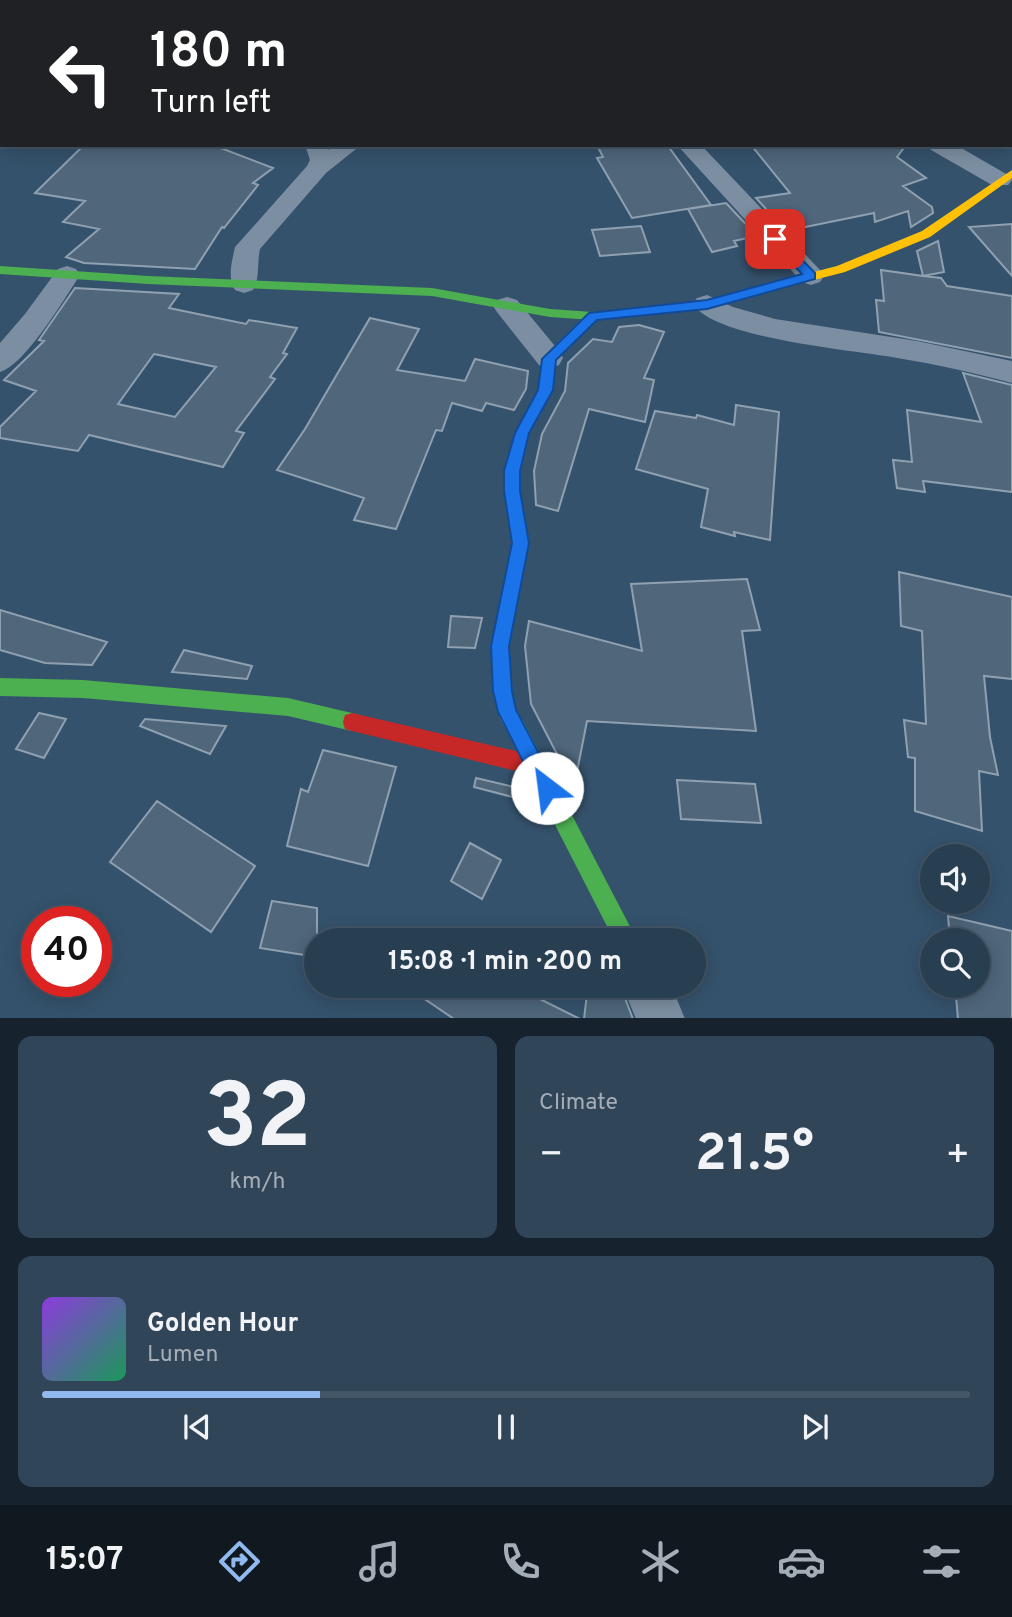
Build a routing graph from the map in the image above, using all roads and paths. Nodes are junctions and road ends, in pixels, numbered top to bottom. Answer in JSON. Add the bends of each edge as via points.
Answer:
{"nodes":[{"id":1,"x":344,"y":147,"type":"edge"},
{"id":2,"x":690,"y":147,"type":"edge"},
{"id":3,"x":943,"y":147,"type":"edge"},
{"id":4,"x":317,"y":157,"type":"edge"},
{"id":5,"x":1006,"y":176,"type":"edge"},
{"id":6,"x":0,"y":270,"type":"edge"},
{"id":7,"x":67,"y":275,"type":"junction"},
{"id":8,"x":811,"y":276,"type":"junction"},
{"id":9,"x":244,"y":284,"type":"junction"},
{"id":10,"x":707,"y":304,"type":"junction"},
{"id":11,"x":507,"y":306,"type":"junction"},
{"id":12,"x":593,"y":316,"type":"junction"},
{"id":13,"x":549,"y":359,"type":"junction"},
{"id":14,"x":0,"y":362,"type":"edge"},
{"id":15,"x":1012,"y":372,"type":"edge"},
{"id":16,"x":0,"y":687,"type":"edge"},
{"id":17,"x":533,"y":765,"type":"junction"},
{"id":18,"x":620,"y":928,"type":"edge"},
{"id":19,"x":652,"y":998,"type":"edge"},
{"id":20,"x":661,"y":1018,"type":"edge"}],
"edges":[{"from":1,"to":4,"type":"street"},
{"from":2,"to":8,"type":"street"},
{"from":3,"to":5,"type":"street"},
{"from":4,"to":9,"type":"street","via":[[248,247]]},
{"from":5,"to":8,"type":"street","via":[[926,234],[841,269]]},
{"from":6,"to":7,"type":"street"},
{"from":7,"to":9,"type":"street"},
{"from":7,"to":14,"type":"street"},
{"from":8,"to":10,"type":"street"},
{"from":9,"to":11,"type":"street","via":[[432,292]]},
{"from":10,"to":12,"type":"street"},
{"from":10,"to":15,"type":"street","via":[[718,314],[752,324]]},
{"from":11,"to":12,"type":"street"},
{"from":11,"to":13,"type":"street"},
{"from":12,"to":13,"type":"street"},
{"from":13,"to":17,"type":"street","via":[[545,390],[522,433],[512,471],[521,543],[500,646],[507,712]]},
{"from":16,"to":17,"type":"street","via":[[83,689],[288,707]]},
{"from":17,"to":18,"type":"street"},
{"from":19,"to":20,"type":"street"}]}
